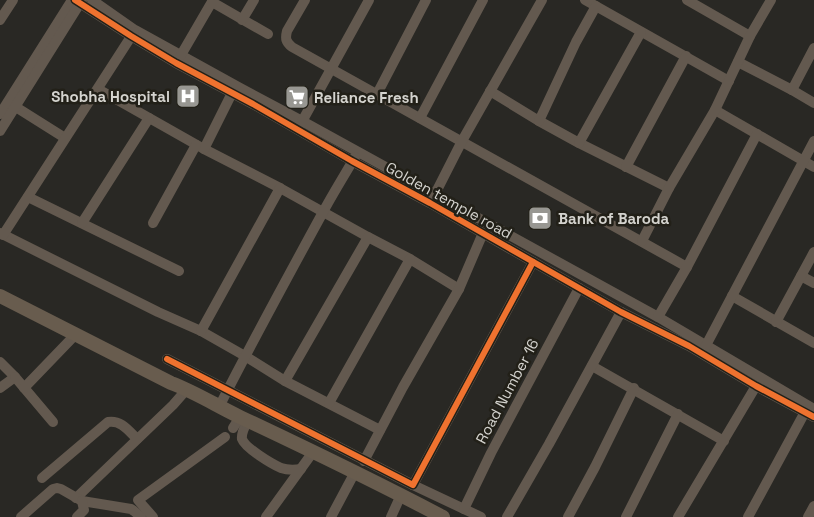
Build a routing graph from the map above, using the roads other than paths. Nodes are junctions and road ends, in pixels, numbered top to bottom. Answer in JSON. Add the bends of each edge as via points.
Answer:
{"nodes":[{"id":1,"x":12,"y":0,"type":"edge"},
{"id":2,"x":92,"y":0,"type":"edge"},
{"id":3,"x":254,"y":0,"type":"edge"},
{"id":4,"x":305,"y":0,"type":"edge"},
{"id":5,"x":368,"y":0,"type":"edge"},
{"id":6,"x":426,"y":0,"type":"edge"},
{"id":7,"x":483,"y":0,"type":"edge"},
{"id":8,"x":542,"y":0,"type":"edge"},
{"id":9,"x":585,"y":0,"type":"edge"},
{"id":10,"x":687,"y":0,"type":"edge"},
{"id":11,"x":771,"y":0,"type":"edge"},
{"id":12,"x":77,"y":1,"type":"edge"},
{"id":13,"x":212,"y":1,"type":"edge"},
{"id":14,"x":704,"y":4,"type":"edge"},
{"id":15,"x":596,"y":6,"type":"junction"},
{"id":16,"x":0,"y":20,"type":"edge"},
{"id":17,"x":242,"y":20,"type":"junction"},
{"id":18,"x":641,"y":32,"type":"junction"},
{"id":19,"x":133,"y":33,"type":"junction"},
{"id":20,"x":268,"y":34,"type":"dead end"},
{"id":21,"x":750,"y":36,"type":"junction"},
{"id":22,"x":814,"y":48,"type":"edge"},
{"id":23,"x":181,"y":55,"type":"junction"},
{"id":24,"x":686,"y":56,"type":"junction"},
{"id":25,"x":738,"y":62,"type":"junction"},
{"id":26,"x":331,"y":69,"type":"junction"},
{"id":27,"x":730,"y":81,"type":"junction"},
{"id":28,"x":98,"y":89,"type":"junction"},
{"id":29,"x":792,"y":90,"type":"junction"},
{"id":30,"x":490,"y":91,"type":"junction"},
{"id":31,"x":239,"y":93,"type":"junction"},
{"id":32,"x":377,"y":94,"type":"junction"},
{"id":33,"x":814,"y":103,"type":"edge"},
{"id":34,"x":12,"y":104,"type":"junction"},
{"id":35,"x":715,"y":110,"type":"junction"},
{"id":36,"x":0,"y":114,"type":"edge"},
{"id":37,"x":149,"y":118,"type":"junction"},
{"id":38,"x":420,"y":118,"type":"junction"},
{"id":39,"x":539,"y":121,"type":"junction"},
{"id":40,"x":300,"y":125,"type":"junction"},
{"id":41,"x":0,"y":131,"type":"edge"},
{"id":42,"x":757,"y":134,"type":"junction"},
{"id":43,"x":65,"y":138,"type":"junction"},
{"id":44,"x":462,"y":141,"type":"junction"},
{"id":45,"x":814,"y":141,"type":"edge"},
{"id":46,"x":579,"y":143,"type":"junction"},
{"id":47,"x":200,"y":147,"type":"junction"},
{"id":48,"x":358,"y":152,"type":"junction"},
{"id":49,"x":352,"y":161,"type":"junction"},
{"id":50,"x":804,"y":161,"type":"junction"},
{"id":51,"x":626,"y":167,"type":"junction"},
{"id":52,"x":814,"y":167,"type":"edge"},
{"id":53,"x":280,"y":188,"type":"junction"},
{"id":54,"x":670,"y":188,"type":"junction"},
{"id":55,"x":28,"y":197,"type":"junction"},
{"id":56,"x":433,"y":199,"type":"junction"},
{"id":57,"x":323,"y":212,"type":"junction"},
{"id":58,"x":82,"y":223,"type":"junction"},
{"id":59,"x":153,"y":224,"type":"dead end"},
{"id":60,"x":483,"y":233,"type":"junction"},
{"id":61,"x":2,"y":234,"type":"edge"},
{"id":62,"x":368,"y":237,"type":"junction"},
{"id":63,"x":642,"y":241,"type":"junction"},
{"id":64,"x":814,"y":252,"type":"edge"},
{"id":65,"x":410,"y":259,"type":"junction"},
{"id":66,"x":533,"y":262,"type":"junction"},
{"id":67,"x":687,"y":266,"type":"junction"},
{"id":68,"x":179,"y":271,"type":"dead end"},
{"id":69,"x":801,"y":276,"type":"junction"},
{"id":70,"x":814,"y":283,"type":"edge"},
{"id":71,"x":579,"y":288,"type":"junction"},
{"id":72,"x":459,"y":289,"type":"junction"},
{"id":73,"x":0,"y":296,"type":"edge"},
{"id":74,"x":732,"y":296,"type":"junction"},
{"id":75,"x":621,"y":312,"type":"junction"},
{"id":76,"x":658,"y":317,"type":"junction"},
{"id":77,"x":776,"y":322,"type":"junction"},
{"id":78,"x":201,"y":332,"type":"junction"},
{"id":79,"x":76,"y":334,"type":"junction"},
{"id":80,"x":814,"y":343,"type":"edge"},
{"id":81,"x":703,"y":350,"type":"junction"},
{"id":82,"x":245,"y":356,"type":"junction"},
{"id":83,"x":167,"y":359,"type":"dead end"},
{"id":84,"x":0,"y":362,"type":"edge"},
{"id":85,"x":592,"y":366,"type":"junction"},
{"id":86,"x":15,"y":377,"type":"junction"},
{"id":87,"x":285,"y":381,"type":"junction"},
{"id":88,"x":756,"y":386,"type":"junction"},
{"id":89,"x":0,"y":388,"type":"edge"},
{"id":90,"x":24,"y":388,"type":"junction"},
{"id":91,"x":634,"y":388,"type":"junction"},
{"id":92,"x":187,"y":389,"type":"junction"},
{"id":93,"x":227,"y":390,"type":"junction"},
{"id":94,"x":329,"y":403,"type":"junction"},
{"id":95,"x":219,"y":407,"type":"junction"},
{"id":96,"x":811,"y":413,"type":"edge"},
{"id":97,"x":678,"y":414,"type":"junction"},
{"id":98,"x":53,"y":422,"type":"dead end"},
{"id":99,"x":240,"y":422,"type":"junction"},
{"id":100,"x":380,"y":430,"type":"junction"},
{"id":101,"x":225,"y":437,"type":"dead end"},
{"id":102,"x":137,"y":439,"type":"junction"},
{"id":103,"x":724,"y":441,"type":"junction"},
{"id":104,"x":313,"y":452,"type":"junction"},
{"id":105,"x":364,"y":461,"type":"junction"},
{"id":106,"x":301,"y":469,"type":"junction"},
{"id":107,"x":354,"y":472,"type":"junction"},
{"id":108,"x":42,"y":478,"type":"dead end"},
{"id":109,"x":413,"y":485,"type":"junction"},
{"id":110,"x":401,"y":495,"type":"junction"},
{"id":111,"x":79,"y":499,"type":"junction"},
{"id":112,"x":814,"y":506,"type":"edge"},
{"id":113,"x":131,"y":509,"type":"junction"},
{"id":114,"x":464,"y":509,"type":"junction"},
{"id":115,"x":21,"y":517,"type":"edge"},
{"id":116,"x":77,"y":517,"type":"edge"},
{"id":117,"x":123,"y":517,"type":"edge"},
{"id":118,"x":141,"y":517,"type":"edge"},
{"id":119,"x":154,"y":517,"type":"edge"},
{"id":120,"x":266,"y":517,"type":"edge"},
{"id":121,"x":331,"y":517,"type":"edge"},
{"id":122,"x":391,"y":517,"type":"edge"},
{"id":123,"x":443,"y":517,"type":"edge"},
{"id":124,"x":481,"y":517,"type":"edge"},
{"id":125,"x":506,"y":517,"type":"edge"},
{"id":126,"x":568,"y":517,"type":"edge"},
{"id":127,"x":626,"y":517,"type":"edge"},
{"id":128,"x":678,"y":517,"type":"edge"},
{"id":129,"x":749,"y":517,"type":"edge"},
{"id":130,"x":808,"y":517,"type":"edge"}],
"edges":[{"from":1,"to":16,"type":"street"},
{"from":2,"to":19,"type":"street","name":"Golden temple road"},
{"from":3,"to":17,"type":"street"},
{"from":4,"to":26,"type":"street","via":[[287,31],[286,41]]},
{"from":5,"to":26,"type":"street"},
{"from":6,"to":32,"type":"street"},
{"from":7,"to":38,"type":"street"},
{"from":8,"to":30,"type":"street"},
{"from":9,"to":15,"type":"street"},
{"from":10,"to":14,"type":"street"},
{"from":11,"to":21,"type":"street"},
{"from":12,"to":19,"type":"street","name":"Golden temple road"},
{"from":12,"to":34,"type":"street"},
{"from":13,"to":17,"type":"street"},
{"from":13,"to":23,"type":"street"},
{"from":14,"to":21,"type":"street"},
{"from":15,"to":18,"type":"street"},
{"from":15,"to":39,"type":"street"},
{"from":17,"to":20,"type":"street"},
{"from":18,"to":24,"type":"street"},
{"from":18,"to":46,"type":"street"},
{"from":19,"to":23,"type":"street","name":"Golden temple road"},
{"from":19,"to":28,"type":"street"},
{"from":19,"to":31,"type":"street","name":"Golden temple road","via":[[176,63]]},
{"from":21,"to":25,"type":"street"},
{"from":22,"to":29,"type":"street"},
{"from":23,"to":31,"type":"street","name":"Golden temple road"},
{"from":24,"to":27,"type":"street"},
{"from":24,"to":51,"type":"street"},
{"from":25,"to":27,"type":"street"},
{"from":25,"to":29,"type":"street"},
{"from":26,"to":32,"type":"street"},
{"from":26,"to":40,"type":"street"},
{"from":27,"to":35,"type":"street"},
{"from":28,"to":37,"type":"street"},
{"from":28,"to":43,"type":"street"},
{"from":29,"to":33,"type":"street"},
{"from":30,"to":39,"type":"street"},
{"from":30,"to":44,"type":"street"},
{"from":31,"to":40,"type":"street","name":"Golden temple road"},
{"from":31,"to":47,"type":"street"},
{"from":32,"to":38,"type":"street"},
{"from":34,"to":36,"type":"street"},
{"from":34,"to":41,"type":"street"},
{"from":34,"to":43,"type":"street"},
{"from":35,"to":42,"type":"street"},
{"from":35,"to":54,"type":"street"},
{"from":37,"to":47,"type":"street"},
{"from":37,"to":58,"type":"street"},
{"from":38,"to":44,"type":"street"},
{"from":39,"to":46,"type":"street"},
{"from":40,"to":48,"type":"street","name":"Golden temple road"},
{"from":40,"to":49,"type":"street","name":"Golden temple road"},
{"from":42,"to":50,"type":"street"},
{"from":42,"to":67,"type":"street"},
{"from":43,"to":55,"type":"street"},
{"from":44,"to":56,"type":"street"},
{"from":44,"to":63,"type":"street"},
{"from":45,"to":50,"type":"street"},
{"from":46,"to":51,"type":"street"},
{"from":47,"to":53,"type":"street"},
{"from":47,"to":59,"type":"street"},
{"from":48,"to":49,"type":"street"},
{"from":48,"to":56,"type":"street","name":"Golden temple road"},
{"from":49,"to":56,"type":"street","name":"Golden temple road"},
{"from":49,"to":57,"type":"street"},
{"from":50,"to":52,"type":"street"},
{"from":50,"to":74,"type":"street"},
{"from":51,"to":54,"type":"street"},
{"from":53,"to":57,"type":"street"},
{"from":53,"to":78,"type":"street"},
{"from":54,"to":63,"type":"street"},
{"from":55,"to":58,"type":"street"},
{"from":55,"to":61,"type":"street"},
{"from":56,"to":60,"type":"street","name":"Golden temple road"},
{"from":56,"to":76,"type":"street","name":"Golden temple road"},
{"from":57,"to":62,"type":"street"},
{"from":57,"to":82,"type":"street"},
{"from":58,"to":68,"type":"street"},
{"from":60,"to":66,"type":"street","name":"Golden temple road"},
{"from":60,"to":72,"type":"street"},
{"from":61,"to":78,"type":"street"},
{"from":62,"to":65,"type":"street"},
{"from":62,"to":87,"type":"street"},
{"from":63,"to":67,"type":"street"},
{"from":64,"to":69,"type":"street"},
{"from":65,"to":72,"type":"street"},
{"from":65,"to":94,"type":"street"},
{"from":66,"to":71,"type":"street","name":"Golden temple road"},
{"from":66,"to":109,"type":"street"},
{"from":67,"to":76,"type":"street"},
{"from":69,"to":70,"type":"street"},
{"from":69,"to":77,"type":"street"},
{"from":71,"to":75,"type":"street","name":"Golden temple road"},
{"from":71,"to":114,"type":"street","name":"Road Number 16"},
{"from":72,"to":100,"type":"street"},
{"from":73,"to":79,"type":"street"},
{"from":74,"to":77,"type":"street"},
{"from":74,"to":81,"type":"street"},
{"from":75,"to":81,"type":"street","name":"Golden temple road"},
{"from":75,"to":85,"type":"street"},
{"from":76,"to":81,"type":"street","name":"Golden temple road"},
{"from":77,"to":80,"type":"street"},
{"from":78,"to":82,"type":"street"},
{"from":79,"to":90,"type":"street"},
{"from":79,"to":92,"type":"street"},
{"from":81,"to":88,"type":"street","name":"Golden temple road"},
{"from":81,"to":96,"type":"street","name":"Golden temple road"},
{"from":82,"to":87,"type":"street"},
{"from":82,"to":93,"type":"street"},
{"from":83,"to":93,"type":"street"},
{"from":84,"to":86,"type":"street"},
{"from":85,"to":91,"type":"street"},
{"from":85,"to":125,"type":"street"},
{"from":86,"to":89,"type":"street"},
{"from":86,"to":90,"type":"street"},
{"from":87,"to":94,"type":"street"},
{"from":88,"to":96,"type":"street","name":"Golden temple road"},
{"from":88,"to":103,"type":"street"},
{"from":90,"to":98,"type":"street"},
{"from":91,"to":97,"type":"street"},
{"from":91,"to":126,"type":"street"},
{"from":92,"to":95,"type":"street"},
{"from":92,"to":102,"type":"street"},
{"from":93,"to":95,"type":"street"},
{"from":93,"to":105,"type":"street"},
{"from":94,"to":100,"type":"street"},
{"from":95,"to":99,"type":"street"},
{"from":96,"to":129,"type":"street"},
{"from":97,"to":103,"type":"street"},
{"from":97,"to":127,"type":"street"},
{"from":99,"to":104,"type":"street"},
{"from":99,"to":106,"type":"street","via":[[242,440],[256,453],[280,468]]},
{"from":100,"to":105,"type":"street"},
{"from":101,"to":119,"type":"street","via":[[138,500]]},
{"from":102,"to":108,"type":"street","via":[[125,426],[108,422]]},
{"from":102,"to":111,"type":"street"},
{"from":103,"to":128,"type":"street"},
{"from":104,"to":106,"type":"street"},
{"from":104,"to":107,"type":"street"},
{"from":105,"to":109,"type":"street"},
{"from":106,"to":120,"type":"street"},
{"from":107,"to":110,"type":"street"},
{"from":107,"to":121,"type":"street"},
{"from":109,"to":114,"type":"street"},
{"from":110,"to":122,"type":"street"},
{"from":110,"to":123,"type":"street"},
{"from":111,"to":113,"type":"street"},
{"from":111,"to":115,"type":"street","via":[[61,488],[53,489]]},
{"from":111,"to":116,"type":"street","via":[[84,510]]},
{"from":112,"to":130,"type":"street"},
{"from":113,"to":117,"type":"street"},
{"from":113,"to":118,"type":"street"},
{"from":114,"to":124,"type":"street"}]}
